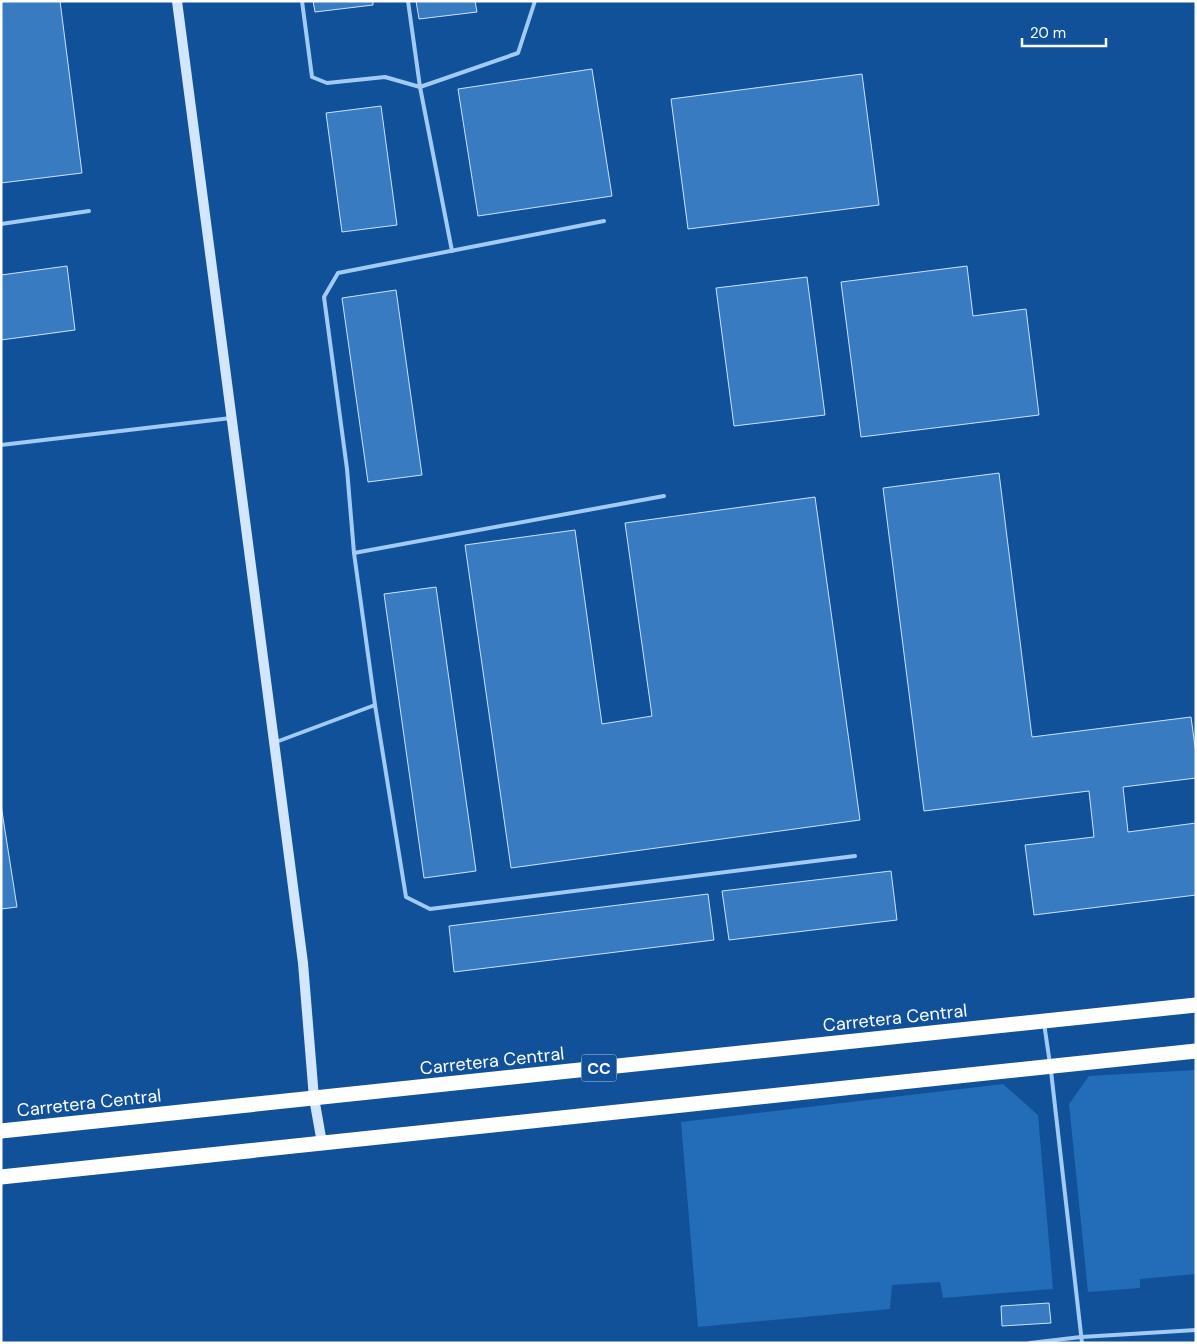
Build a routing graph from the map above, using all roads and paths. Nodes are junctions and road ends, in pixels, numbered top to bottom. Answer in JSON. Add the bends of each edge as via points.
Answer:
{"nodes":[{"id":1,"x":176,"y":1,"type":"edge"},
{"id":2,"x":302,"y":1,"type":"edge"},
{"id":3,"x":408,"y":1,"type":"edge"},
{"id":4,"x":535,"y":1,"type":"edge"},
{"id":5,"x":420,"y":87,"type":"junction"},
{"id":6,"x":89,"y":211,"type":"dead end"},
{"id":7,"x":604,"y":221,"type":"dead end"},
{"id":8,"x":1,"y":224,"type":"edge"},
{"id":9,"x":452,"y":251,"type":"junction"},
{"id":10,"x":231,"y":418,"type":"junction"},
{"id":11,"x":1,"y":445,"type":"edge"},
{"id":12,"x":664,"y":496,"type":"dead end"},
{"id":13,"x":354,"y":553,"type":"junction"},
{"id":14,"x":375,"y":705,"type":"junction"},
{"id":15,"x":274,"y":743,"type":"junction"},
{"id":16,"x":856,"y":856,"type":"dead end"},
{"id":17,"x":1196,"y":1005,"type":"edge"},
{"id":18,"x":1044,"y":1021,"type":"junction"},
{"id":19,"x":1196,"y":1051,"type":"edge"},
{"id":20,"x":1050,"y":1066,"type":"junction"},
{"id":21,"x":314,"y":1098,"type":"junction"},
{"id":22,"x":1,"y":1131,"type":"edge"},
{"id":23,"x":322,"y":1143,"type":"junction"},
{"id":24,"x":1,"y":1177,"type":"edge"},
{"id":25,"x":1196,"y":1330,"type":"edge"},
{"id":26,"x":1081,"y":1337,"type":"junction"},
{"id":27,"x":1030,"y":1343,"type":"edge"},
{"id":28,"x":1082,"y":1343,"type":"edge"}],
"edges":[{"from":1,"to":10,"type":"street"},
{"from":2,"to":5,"type":"lane","via":[[312,77],[327,83],[385,77]]},
{"from":3,"to":5,"type":"lane"},
{"from":4,"to":5,"type":"lane","via":[[518,53]]},
{"from":5,"to":9,"type":"lane"},
{"from":6,"to":8,"type":"lane"},
{"from":7,"to":9,"type":"lane"},
{"from":9,"to":13,"type":"lane","via":[[338,273],[324,297],[347,469]]},
{"from":10,"to":11,"type":"lane"},
{"from":10,"to":15,"type":"street"},
{"from":12,"to":13,"type":"lane"},
{"from":13,"to":14,"type":"lane"},
{"from":14,"to":15,"type":"lane"},
{"from":14,"to":16,"type":"lane","via":[[406,896],[430,909]]},
{"from":15,"to":21,"type":"street","via":[[303,963]]},
{"from":17,"to":18,"type":"highway","name":"Carretera Central","number":"CC"},
{"from":18,"to":20,"type":"lane"},
{"from":18,"to":21,"type":"highway","name":"Carretera Central","number":"CC"},
{"from":19,"to":20,"type":"highway"},
{"from":20,"to":23,"type":"highway"},
{"from":20,"to":26,"type":"lane"},
{"from":21,"to":22,"type":"highway","name":"Carretera Central","number":"CC"},
{"from":21,"to":23,"type":"street"},
{"from":23,"to":24,"type":"highway"},
{"from":25,"to":26,"type":"lane"},
{"from":26,"to":27,"type":"lane"},
{"from":26,"to":28,"type":"lane"}]}
